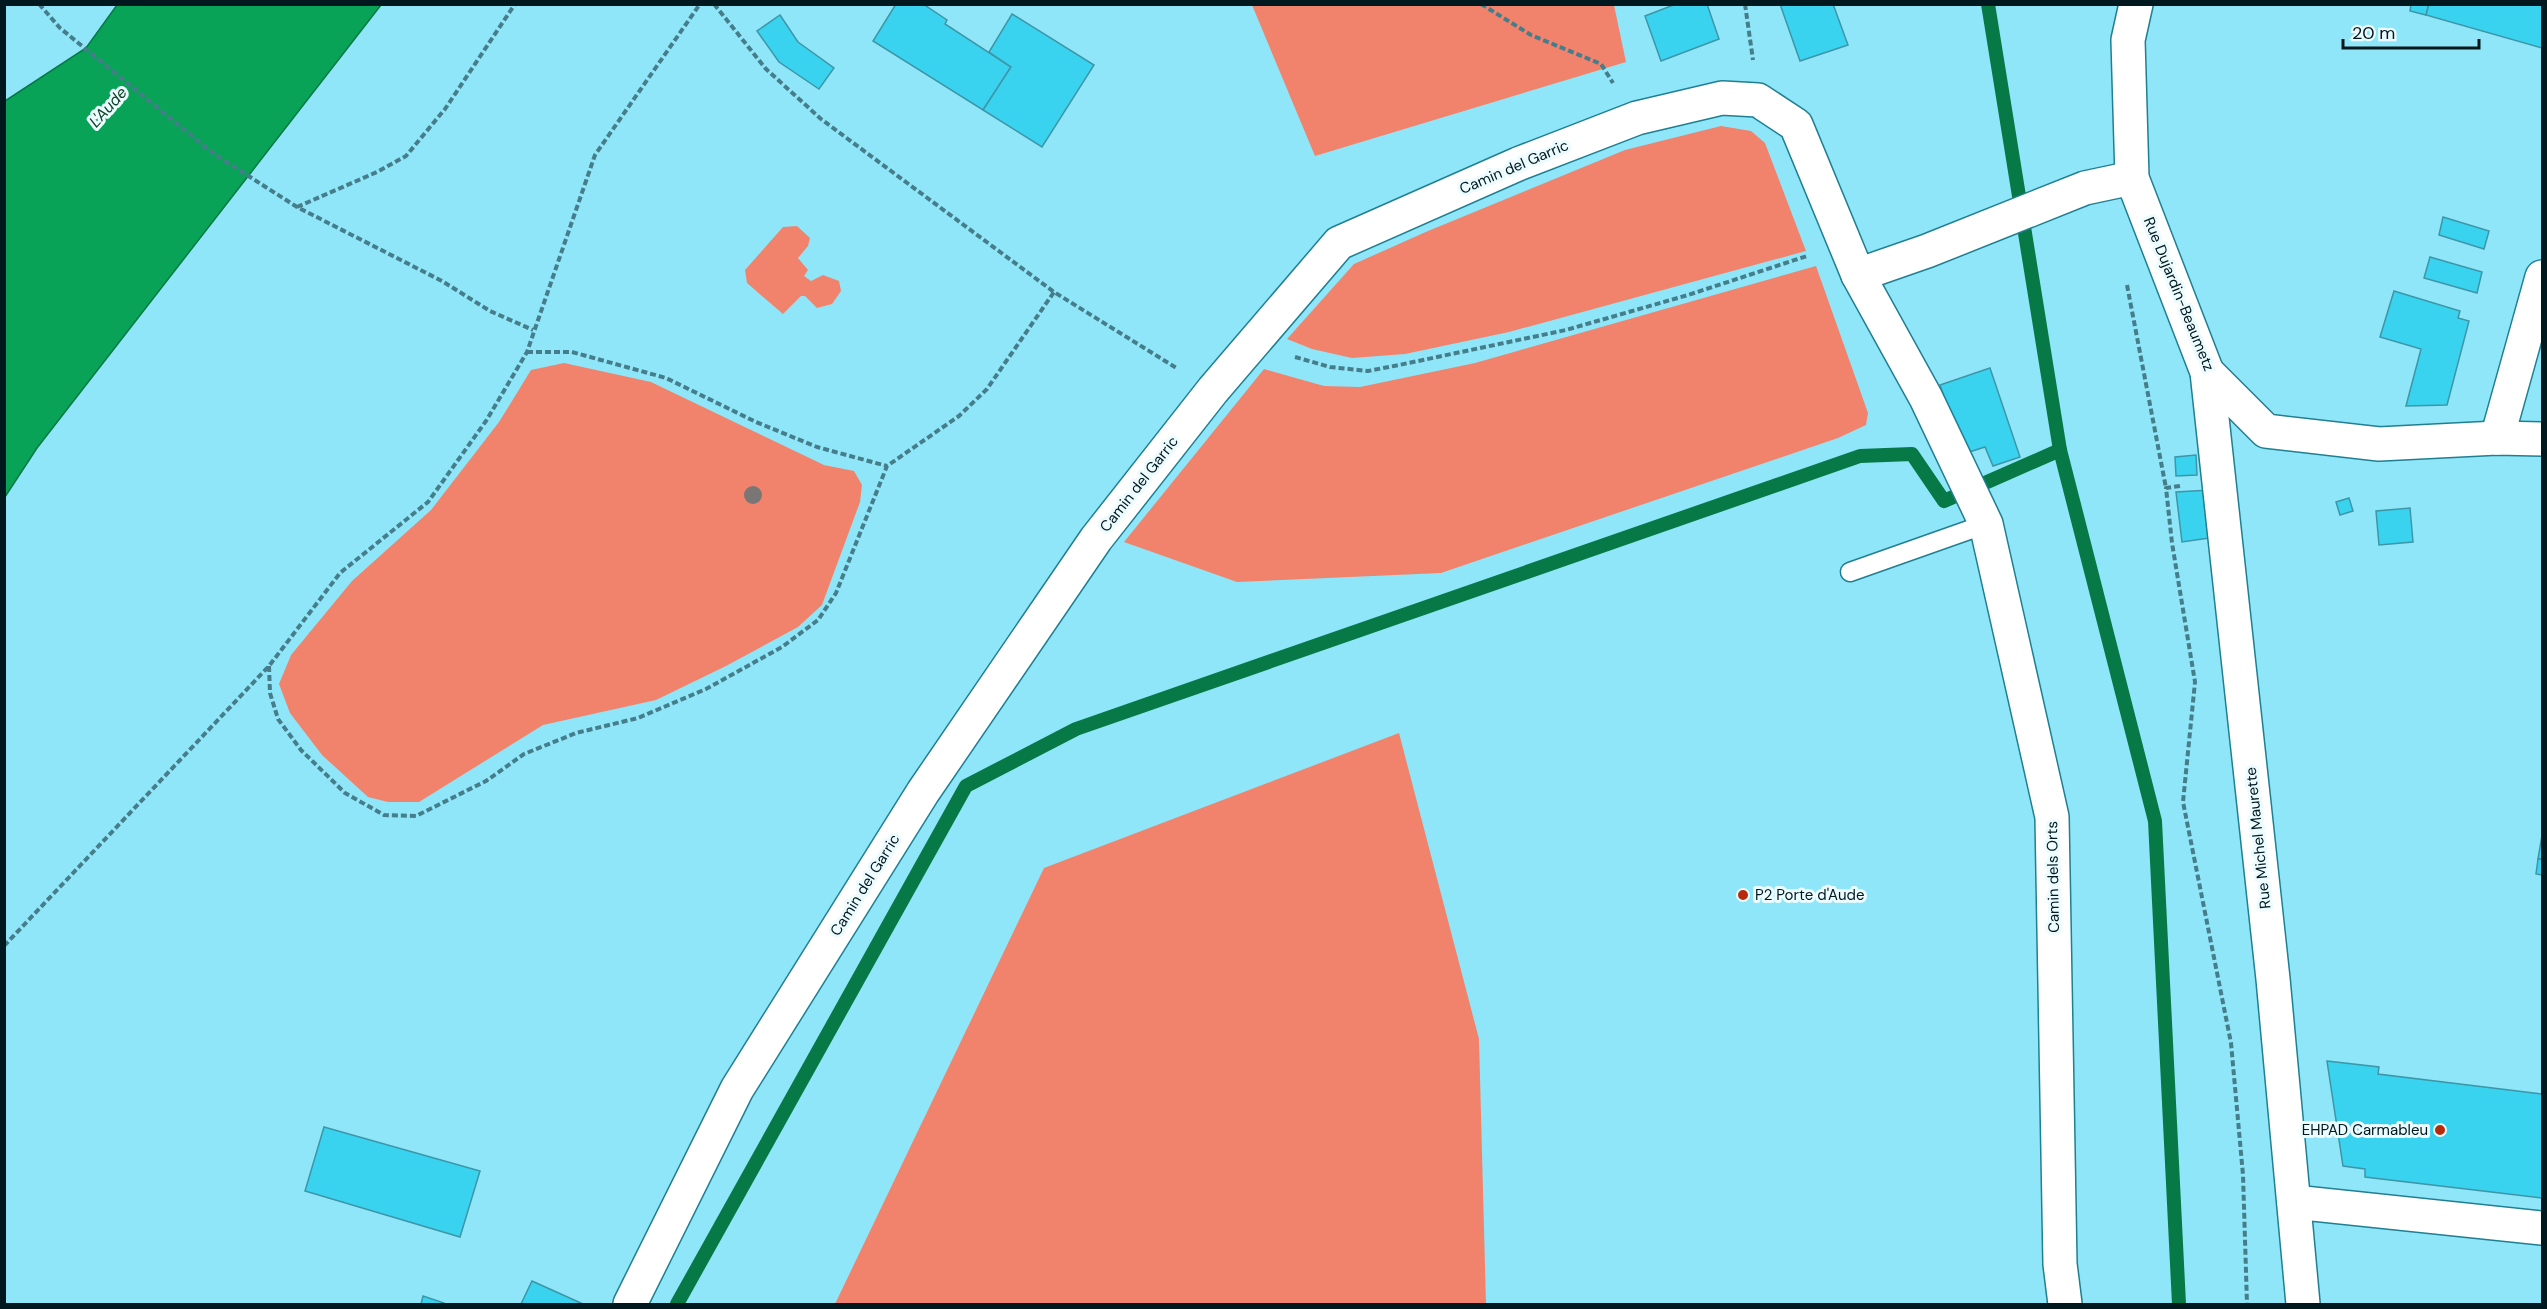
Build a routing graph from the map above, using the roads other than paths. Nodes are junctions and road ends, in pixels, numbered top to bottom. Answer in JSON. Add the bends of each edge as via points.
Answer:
{"nodes":[{"id":1,"x":2136,"y":4,"type":"edge"},
{"id":2,"x":2132,"y":178,"type":"junction"},
{"id":3,"x":1858,"y":275,"type":"junction"},
{"id":4,"x":2542,"y":277,"type":"edge"},
{"id":5,"x":2208,"y":372,"type":"junction"},
{"id":6,"x":2497,"y":438,"type":"junction"},
{"id":7,"x":2542,"y":439,"type":"edge"},
{"id":8,"x":1985,"y":522,"type":"junction"},
{"id":9,"x":1850,"y":572,"type":"dead end"},
{"id":10,"x":2294,"y":1202,"type":"junction"},
{"id":11,"x":2542,"y":1228,"type":"edge"},
{"id":12,"x":630,"y":1305,"type":"edge"},
{"id":13,"x":2065,"y":1305,"type":"edge"},
{"id":14,"x":2303,"y":1305,"type":"edge"}],
"edges":[{"from":1,"to":2,"type":"street","name":"Rue Dujardin-Beaumetz","via":[[2128,40]]},
{"from":2,"to":3,"type":"street","via":[[2085,188]]},
{"from":2,"to":5,"type":"street","name":"Rue Dujardin-Beaumetz"},
{"from":3,"to":8,"type":"street","name":"Camin dels Orts","via":[[1926,398]]},
{"from":3,"to":12,"type":"street","name":"Camin del Garric","via":[[1796,125],[1758,100],[1722,98],[1637,118],[1518,164],[1339,243],[1213,390],[1096,539],[923,792],[737,1089]]},
{"from":4,"to":6,"type":"street"},
{"from":5,"to":6,"type":"street","name":"Rue Dujardin-Beaumetz","via":[[2266,431],[2379,444]]},
{"from":5,"to":10,"type":"street","name":"Rue Michel Maurette"},
{"from":6,"to":7,"type":"street","name":"Rue Dujardin-Beaumetz"},
{"from":8,"to":9,"type":"lane"},
{"from":8,"to":13,"type":"street","name":"Camin dels Orts","via":[[2052,818],[2060,1263]]},
{"from":10,"to":11,"type":"street"},
{"from":10,"to":14,"type":"street","name":"Rue Michel Maurette"}]}
